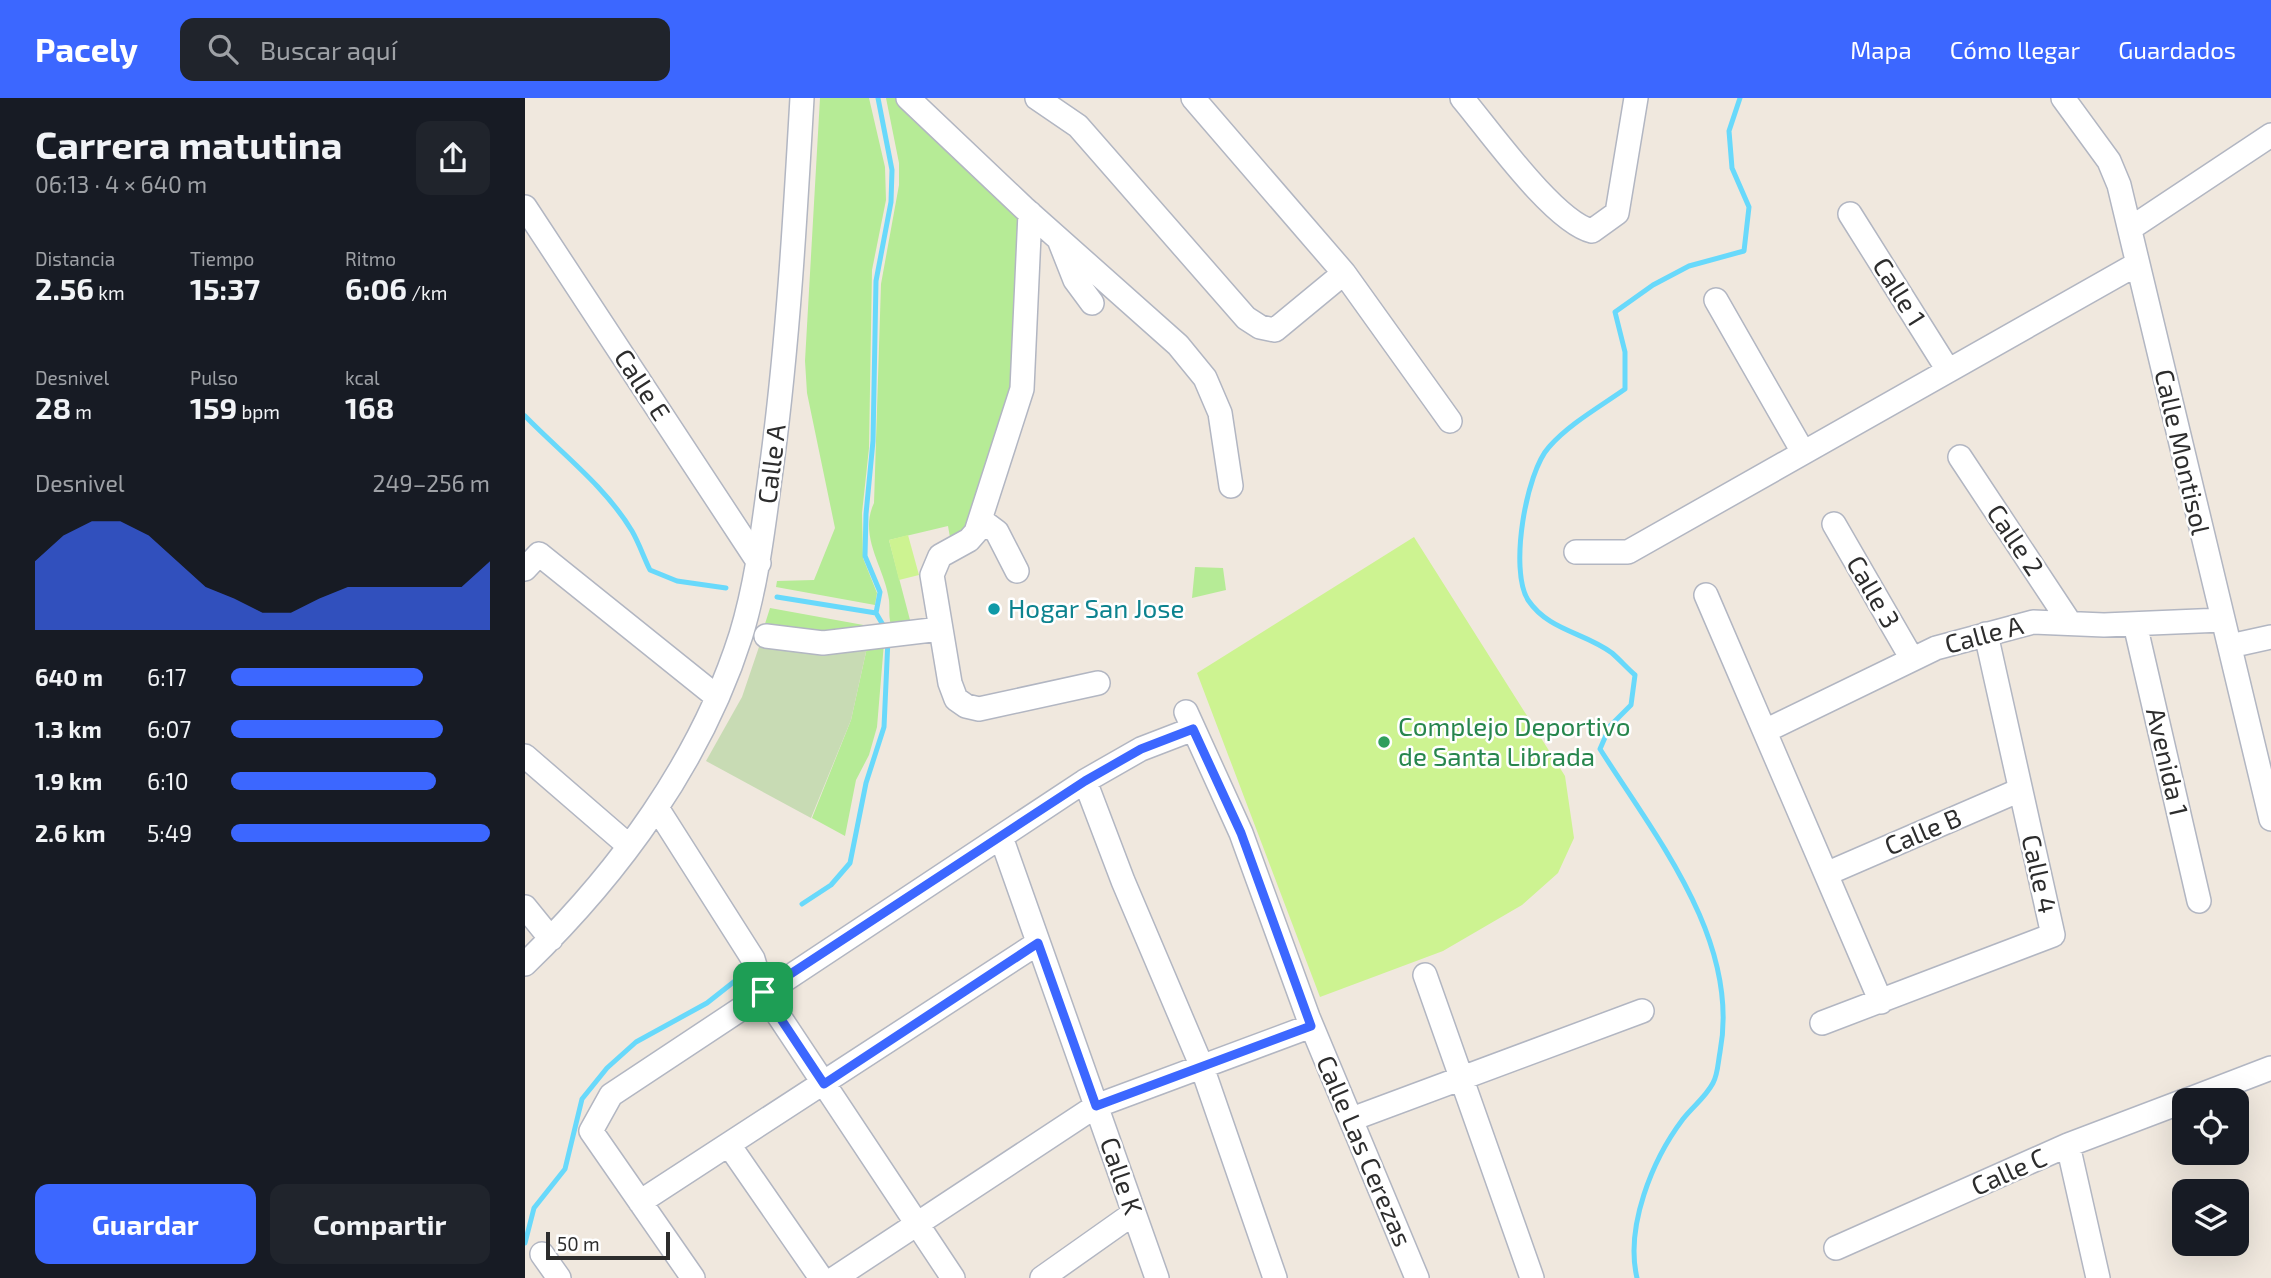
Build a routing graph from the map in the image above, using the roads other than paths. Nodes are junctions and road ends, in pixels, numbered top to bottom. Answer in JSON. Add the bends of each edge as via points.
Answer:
{"nodes":[{"id":1,"x":803,"y":98,"type":"edge"},
{"id":2,"x":908,"y":98,"type":"edge"},
{"id":3,"x":1037,"y":98,"type":"edge"},
{"id":4,"x":1193,"y":98,"type":"edge"},
{"id":5,"x":1462,"y":98,"type":"edge"},
{"id":6,"x":1636,"y":98,"type":"edge"},
{"id":7,"x":2063,"y":98,"type":"edge"},
{"id":8,"x":2271,"y":135,"type":"edge"},
{"id":9,"x":525,"y":207,"type":"edge"},
{"id":10,"x":1030,"y":213,"type":"junction"},
{"id":11,"x":1850,"y":214,"type":"dead end"},
{"id":12,"x":2131,"y":228,"type":"junction"},
{"id":13,"x":1059,"y":239,"type":"junction"},
{"id":14,"x":2137,"y":264,"type":"junction"},
{"id":15,"x":1345,"y":273,"type":"junction"},
{"id":16,"x":1716,"y":300,"type":"dead end"},
{"id":17,"x":1092,"y":303,"type":"dead end"},
{"id":18,"x":1948,"y":370,"type":"junction"},
{"id":19,"x":1450,"y":421,"type":"dead end"},
{"id":20,"x":1803,"y":452,"type":"junction"},
{"id":21,"x":1959,"y":457,"type":"dead end"},
{"id":22,"x":1231,"y":486,"type":"dead end"},
{"id":23,"x":981,"y":520,"type":"junction"},
{"id":24,"x":1834,"y":524,"type":"dead end"},
{"id":25,"x":1576,"y":552,"type":"dead end"},
{"id":26,"x":759,"y":563,"type":"junction"},
{"id":27,"x":527,"y":564,"type":"edge"},
{"id":28,"x":1017,"y":572,"type":"dead end"},
{"id":29,"x":1706,"y":595,"type":"dead end"},
{"id":30,"x":2222,"y":620,"type":"junction"},
{"id":31,"x":2070,"y":624,"type":"junction"},
{"id":32,"x":2135,"y":624,"type":"junction"},
{"id":33,"x":940,"y":629,"type":"junction"},
{"id":34,"x":1986,"y":634,"type":"junction"},
{"id":35,"x":765,"y":636,"type":"dead end"},
{"id":36,"x":2271,"y":638,"type":"edge"},
{"id":37,"x":2229,"y":646,"type":"junction"},
{"id":38,"x":1912,"y":659,"type":"junction"},
{"id":39,"x":1098,"y":683,"type":"dead end"},
{"id":40,"x":717,"y":697,"type":"junction"},
{"id":41,"x":1765,"y":731,"type":"junction"},
{"id":42,"x":525,"y":756,"type":"edge"},
{"id":43,"x":1085,"y":781,"type":"junction"},
{"id":44,"x":2020,"y":790,"type":"junction"},
{"id":45,"x":657,"y":808,"type":"junction"},
{"id":46,"x":2271,"y":817,"type":"edge"},
{"id":47,"x":1001,"y":837,"type":"junction"},
{"id":48,"x":629,"y":846,"type":"junction"},
{"id":49,"x":1826,"y":874,"type":"junction"},
{"id":50,"x":2199,"y":901,"type":"dead end"},
{"id":51,"x":525,"y":907,"type":"edge"},
{"id":52,"x":551,"y":939,"type":"junction"},
{"id":53,"x":1038,"y":943,"type":"junction"},
{"id":54,"x":525,"y":964,"type":"edge"},
{"id":55,"x":1425,"y":975,"type":"dead end"},
{"id":56,"x":763,"y":992,"type":"junction"},
{"id":57,"x":1881,"y":1002,"type":"junction"},
{"id":58,"x":1642,"y":1011,"type":"dead end"},
{"id":59,"x":1822,"y":1023,"type":"dead end"},
{"id":60,"x":1311,"y":1026,"type":"junction"},
{"id":61,"x":1202,"y":1067,"type":"junction"},
{"id":62,"x":2271,"y":1068,"type":"edge"},
{"id":63,"x":1460,"y":1080,"type":"junction"},
{"id":64,"x":824,"y":1084,"type":"junction"},
{"id":65,"x":2218,"y":1088,"type":"edge"},
{"id":66,"x":1096,"y":1106,"type":"junction"},
{"id":67,"x":2172,"y":1106,"type":"edge"},
{"id":68,"x":1352,"y":1119,"type":"junction"},
{"id":69,"x":729,"y":1145,"type":"junction"},
{"id":70,"x":2068,"y":1145,"type":"junction"},
{"id":71,"x":640,"y":1202,"type":"junction"},
{"id":72,"x":1133,"y":1213,"type":"junction"},
{"id":73,"x":916,"y":1224,"type":"junction"},
{"id":74,"x":1836,"y":1248,"type":"dead end"},
{"id":75,"x":542,"y":1254,"type":"dead end"},
{"id":76,"x":559,"y":1278,"type":"edge"},
{"id":77,"x":693,"y":1278,"type":"edge"},
{"id":78,"x":821,"y":1278,"type":"edge"},
{"id":79,"x":835,"y":1278,"type":"edge"},
{"id":80,"x":953,"y":1278,"type":"edge"},
{"id":81,"x":1042,"y":1278,"type":"edge"},
{"id":82,"x":1157,"y":1278,"type":"edge"},
{"id":83,"x":1275,"y":1278,"type":"edge"},
{"id":84,"x":1417,"y":1278,"type":"edge"},
{"id":85,"x":1532,"y":1278,"type":"edge"},
{"id":86,"x":2098,"y":1278,"type":"edge"}],
"edges":[{"from":1,"to":26,"type":"street","name":"Calle A","via":[[779,410]]},
{"from":2,"to":10,"type":"street"},
{"from":3,"to":15,"type":"street","via":[[1078,126],[1246,318],[1260,327],[1275,330]]},
{"from":4,"to":15,"type":"street"},
{"from":5,"to":6,"type":"street","via":[[1534,184],[1578,228],[1592,231],[1618,213]]},
{"from":7,"to":12,"type":"street","name":"Calle Montisol","via":[[2109,160]]},
{"from":8,"to":12,"type":"street"},
{"from":9,"to":26,"type":"street","name":"Calle E"},
{"from":10,"to":13,"type":"street"},
{"from":10,"to":23,"type":"street","via":[[1023,389]]},
{"from":11,"to":18,"type":"street","name":"Calle 1"},
{"from":12,"to":14,"type":"street","name":"Calle Montisol"},
{"from":13,"to":17,"type":"street","via":[[1075,280]]},
{"from":13,"to":22,"type":"street","via":[[1178,345],[1205,377],[1220,413]]},
{"from":14,"to":18,"type":"street"},
{"from":14,"to":30,"type":"street","name":"Calle Montisol"},
{"from":15,"to":19,"type":"street"},
{"from":16,"to":20,"type":"street"},
{"from":18,"to":20,"type":"street"},
{"from":20,"to":25,"type":"street","via":[[1627,552]]},
{"from":21,"to":31,"type":"street","name":"Calle 2"},
{"from":23,"to":28,"type":"street","via":[[996,531]]},
{"from":23,"to":33,"type":"street","via":[[969,540],[940,556],[932,575]]},
{"from":24,"to":38,"type":"street","name":"Calle 3"},
{"from":26,"to":40,"type":"street","name":"Calle A","via":[[741,635]]},
{"from":27,"to":40,"type":"street","via":[[540,554]]},
{"from":29,"to":41,"type":"street"},
{"from":30,"to":32,"type":"street","name":"Calle A"},
{"from":30,"to":37,"type":"street","name":"Calle Montisol"},
{"from":31,"to":32,"type":"street","name":"Calle A"},
{"from":31,"to":34,"type":"street","name":"Calle A","via":[[2033,622]]},
{"from":32,"to":50,"type":"street","name":"Avenida 1"},
{"from":33,"to":35,"type":"street","via":[[823,643]]},
{"from":33,"to":39,"type":"street","via":[[950,683],[956,699],[965,706],[979,709]]},
{"from":34,"to":38,"type":"street","name":"Calle A"},
{"from":34,"to":44,"type":"street","name":"Calle 4"},
{"from":36,"to":37,"type":"street"},
{"from":37,"to":46,"type":"street","name":"Calle Montisol"},
{"from":38,"to":41,"type":"street","name":"Calle A"},
{"from":40,"to":45,"type":"street","name":"Calle A"},
{"from":41,"to":49,"type":"street"},
{"from":42,"to":48,"type":"street"},
{"from":43,"to":47,"type":"street"},
{"from":43,"to":60,"type":"street","name":"Calle Las Cerezas","via":[[1189,721],[1241,833]]},
{"from":43,"to":61,"type":"street"},
{"from":44,"to":49,"type":"street","name":"Calle B"},
{"from":44,"to":57,"type":"street","name":"Calle 4","via":[[2053,934]]},
{"from":45,"to":48,"type":"street","name":"Calle A"},
{"from":45,"to":56,"type":"street","via":[[753,958]]},
{"from":47,"to":53,"type":"street","name":"Calle K"},
{"from":47,"to":56,"type":"street"},
{"from":48,"to":52,"type":"street","name":"Calle A"},
{"from":49,"to":57,"type":"street"},
{"from":51,"to":52,"type":"street"},
{"from":52,"to":54,"type":"street","name":"Calle A"},
{"from":53,"to":64,"type":"street"},
{"from":53,"to":66,"type":"street","name":"Calle K"},
{"from":55,"to":63,"type":"street"},
{"from":56,"to":64,"type":"street"},
{"from":56,"to":71,"type":"street","via":[[611,1094],[591,1131]]},
{"from":57,"to":59,"type":"street","name":"Calle 4"},
{"from":58,"to":63,"type":"street"},
{"from":60,"to":61,"type":"street"},
{"from":60,"to":68,"type":"street","name":"Calle Las Cerezas"},
{"from":61,"to":66,"type":"street"},
{"from":61,"to":83,"type":"street"},
{"from":62,"to":65,"type":"street","name":"Calle C"},
{"from":63,"to":68,"type":"street"},
{"from":63,"to":85,"type":"street"},
{"from":64,"to":69,"type":"street"},
{"from":64,"to":73,"type":"street"},
{"from":66,"to":72,"type":"street","name":"Calle K"},
{"from":66,"to":73,"type":"street"},
{"from":67,"to":70,"type":"street","name":"Calle C"},
{"from":68,"to":84,"type":"street","name":"Calle Las Cerezas"},
{"from":69,"to":71,"type":"street"},
{"from":69,"to":78,"type":"street"},
{"from":70,"to":74,"type":"street","name":"Calle C"},
{"from":70,"to":86,"type":"street"},
{"from":71,"to":77,"type":"street"},
{"from":72,"to":81,"type":"street"},
{"from":72,"to":82,"type":"street","name":"Calle K"},
{"from":73,"to":79,"type":"street"},
{"from":73,"to":80,"type":"street"},
{"from":75,"to":76,"type":"street"}]}
